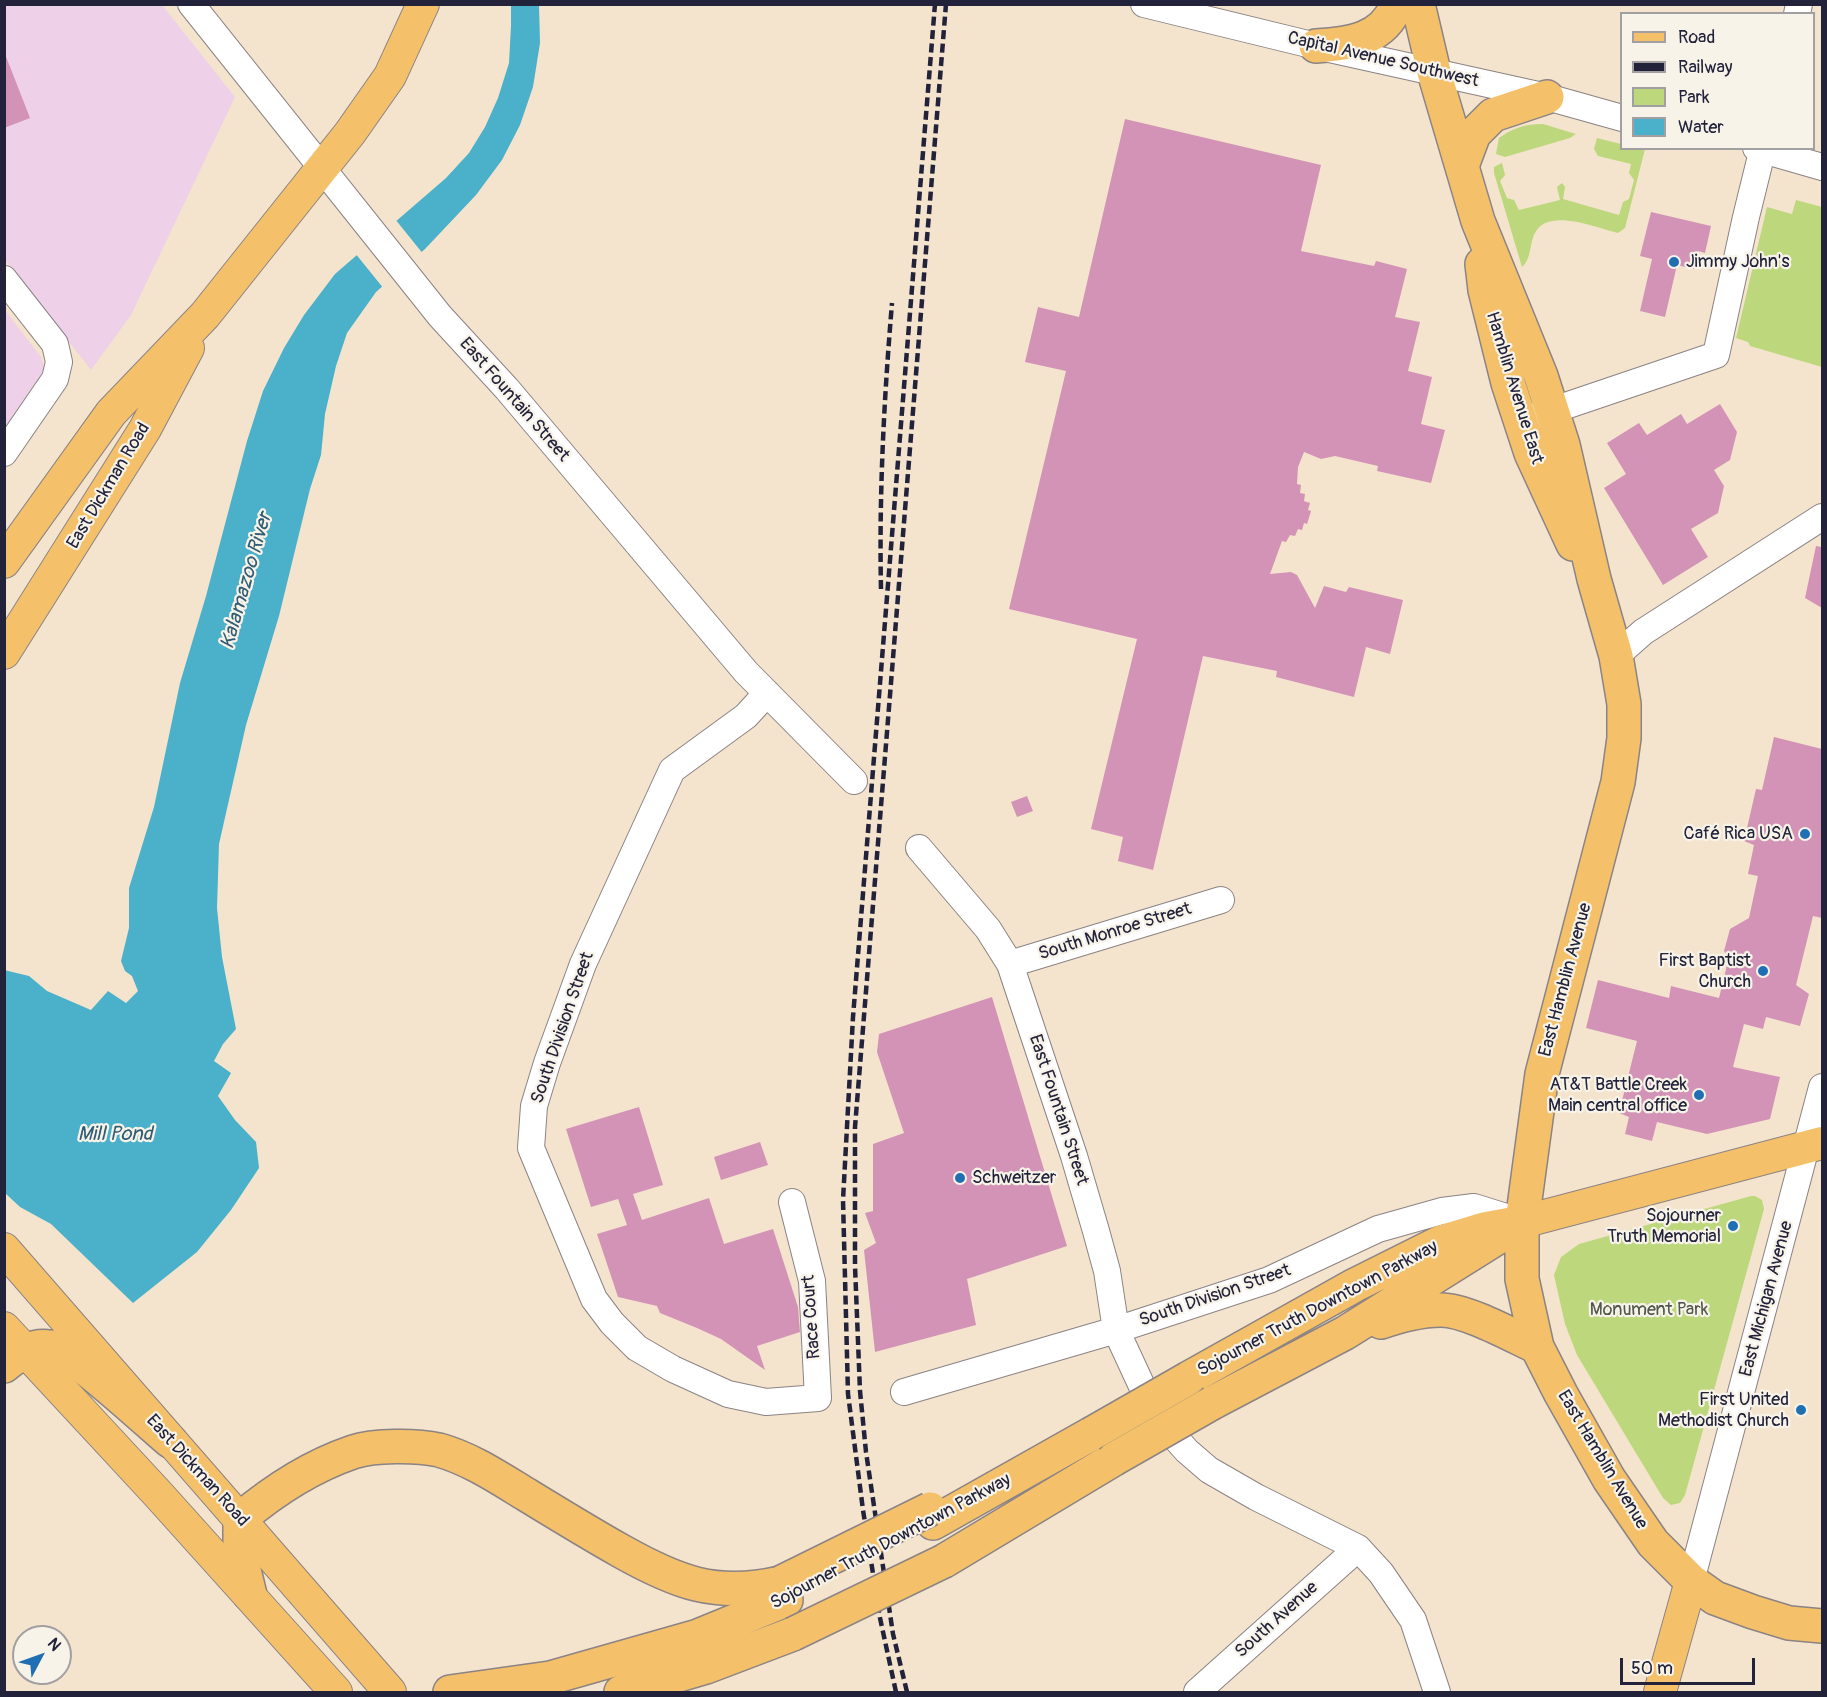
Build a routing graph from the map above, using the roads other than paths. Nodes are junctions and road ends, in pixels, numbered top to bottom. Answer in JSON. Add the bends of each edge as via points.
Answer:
{"nodes":[{"id":1,"x":190,"y":4,"type":"edge"},
{"id":2,"x":423,"y":4,"type":"edge"},
{"id":3,"x":1144,"y":4,"type":"edge"},
{"id":4,"x":1396,"y":4,"type":"edge"},
{"id":5,"x":1418,"y":4,"type":"edge"},
{"id":6,"x":1316,"y":46,"type":"junction"},
{"id":7,"x":1434,"y":72,"type":"junction"},
{"id":8,"x":1547,"y":97,"type":"junction"},
{"id":9,"x":1620,"y":117,"type":"edge"},
{"id":10,"x":1761,"y":150,"type":"edge"},
{"id":11,"x":1764,"y":150,"type":"edge"},
{"id":12,"x":1462,"y":166,"type":"junction"},
{"id":13,"x":1822,"y":167,"type":"edge"},
{"id":14,"x":321,"y":168,"type":"junction"},
{"id":15,"x":1478,"y":221,"type":"junction"},
{"id":16,"x":4,"y":279,"type":"edge"},
{"id":17,"x":205,"y":315,"type":"junction"},
{"id":18,"x":1552,"y":410,"type":"junction"},
{"id":19,"x":1521,"y":421,"type":"junction"},
{"id":20,"x":4,"y":453,"type":"edge"},
{"id":21,"x":1822,"y":517,"type":"edge"},
{"id":22,"x":4,"y":562,"type":"edge"},
{"id":23,"x":1594,"y":579,"type":"junction"},
{"id":24,"x":4,"y":653,"type":"edge"},
{"id":25,"x":1616,"y":656,"type":"junction"},
{"id":26,"x":767,"y":693,"type":"junction"},
{"id":27,"x":854,"y":781,"type":"dead end"},
{"id":28,"x":919,"y":848,"type":"dead end"},
{"id":29,"x":1221,"y":900,"type":"dead end"},
{"id":30,"x":1010,"y":964,"type":"junction"},
{"id":31,"x":1822,"y":1087,"type":"edge"},
{"id":32,"x":1815,"y":1146,"type":"edge"},
{"id":33,"x":792,"y":1202,"type":"dead end"},
{"id":34,"x":1522,"y":1222,"type":"junction"},
{"id":35,"x":4,"y":1249,"type":"edge"},
{"id":36,"x":1116,"y":1330,"type":"junction"},
{"id":37,"x":1344,"y":1333,"type":"junction"},
{"id":38,"x":1537,"y":1347,"type":"junction"},
{"id":39,"x":11,"y":1348,"type":"edge"},
{"id":40,"x":904,"y":1392,"type":"dead end"},
{"id":41,"x":818,"y":1398,"type":"joint"},
{"id":42,"x":170,"y":1441,"type":"junction"},
{"id":43,"x":240,"y":1519,"type":"junction"},
{"id":44,"x":1358,"y":1548,"type":"junction"},
{"id":45,"x":1691,"y":1581,"type":"junction"},
{"id":46,"x":783,"y":1592,"type":"junction"},
{"id":47,"x":250,"y":1595,"type":"junction"},
{"id":48,"x":1822,"y":1626,"type":"edge"},
{"id":49,"x":466,"y":1690,"type":"edge"},
{"id":50,"x":336,"y":1692,"type":"edge"},
{"id":51,"x":390,"y":1692,"type":"edge"},
{"id":52,"x":621,"y":1692,"type":"edge"},
{"id":53,"x":1197,"y":1692,"type":"edge"},
{"id":54,"x":1437,"y":1692,"type":"edge"},
{"id":55,"x":1660,"y":1692,"type":"edge"}],
"edges":[{"from":1,"to":14,"type":"street","name":"East Fountain Street"},
{"from":2,"to":14,"type":"main road","name":"East Dickman Road","via":[[390,76]]},
{"from":3,"to":6,"type":"street","name":"Capital Avenue Southwest"},
{"from":4,"to":6,"type":"highway","via":[[1379,30],[1363,39]]},
{"from":5,"to":7,"type":"highway","name":"Hamblin Avenue East"},
{"from":6,"to":7,"type":"street","name":"Capital Avenue Southwest"},
{"from":7,"to":8,"type":"street","name":"Capital Avenue Southwest"},
{"from":7,"to":12,"type":"highway","name":"Hamblin Avenue East"},
{"from":8,"to":9,"type":"street","name":"Capital Avenue Southwest"},
{"from":8,"to":12,"type":"highway","via":[[1492,115],[1474,134]]},
{"from":10,"to":18,"type":"street","via":[[1716,355]]},
{"from":11,"to":13,"type":"street"},
{"from":12,"to":15,"type":"highway","name":"Hamblin Avenue East"},
{"from":14,"to":17,"type":"main road","name":"East Dickman Road"},
{"from":14,"to":26,"type":"street","name":"East Fountain Street","via":[[440,316]]},
{"from":15,"to":18,"type":"highway","name":"Hamblin Avenue East"},
{"from":15,"to":19,"type":"highway","name":"Hamblin Avenue East","via":[[1485,291]]},
{"from":16,"to":20,"type":"street","via":[[55,344],[59,362],[55,379]]},
{"from":17,"to":22,"type":"main road","name":"East Dickman Road","via":[[111,413]]},
{"from":17,"to":24,"type":"main road","name":"East Dickman Road","via":[[145,429]]},
{"from":18,"to":19,"type":"street"},
{"from":18,"to":23,"type":"highway","name":"Hamblin Avenue East"},
{"from":19,"to":23,"type":"highway","name":"Hamblin Avenue East","via":[[1567,534]]},
{"from":21,"to":25,"type":"street","via":[[1643,632]]},
{"from":23,"to":25,"type":"highway","name":"Hamblin Avenue East"},
{"from":25,"to":34,"type":"highway","name":"East Hamblin Avenue","via":[[1624,704],[1618,782],[1542,1074]]},
{"from":26,"to":27,"type":"street","name":"East Fountain Street"},
{"from":26,"to":41,"type":"street","name":"South Division Street","via":[[746,716],[672,770],[579,975],[534,1106],[531,1148],[594,1299],[637,1348],[728,1394],[766,1402]]},
{"from":28,"to":30,"type":"street","name":"East Fountain Street","via":[[988,928]]},
{"from":29,"to":30,"type":"street","name":"South Monroe Street"},
{"from":30,"to":36,"type":"street","name":"East Fountain Street","via":[[1096,1231]]},
{"from":31,"to":32,"type":"street","name":"East Michigan Avenue"},
{"from":32,"to":34,"type":"main road"},
{"from":32,"to":45,"type":"street","name":"East Michigan Avenue"},
{"from":33,"to":41,"type":"street","name":"Race Court","via":[[812,1281]]},
{"from":34,"to":36,"type":"street","name":"South Division Street","via":[[1474,1207],[1442,1211],[1378,1229],[1269,1280]]},
{"from":34,"to":37,"type":"highway","name":"Sojourner Truth Downtown Parkway"},
{"from":34,"to":38,"type":"highway","name":"East Hamblin Avenue","via":[[1522,1279]]},
{"from":34,"to":46,"type":"highway","name":"Sojourner Truth Downtown Parkway","bridge":true,"via":[[1484,1228],[1441,1242],[1355,1285],[968,1504],[932,1516]]},
{"from":35,"to":42,"type":"main road","name":"East Dickman Road"},
{"from":36,"to":40,"type":"street","name":"South Division Street"},
{"from":36,"to":44,"type":"street","name":"East Fountain Street","via":[[1147,1397],[1170,1432],[1209,1470]]},
{"from":37,"to":38,"type":"highway","via":[[1413,1313],[1443,1310],[1480,1320]]},
{"from":37,"to":52,"type":"highway","name":"Sojourner Truth Downtown Parkway","bridge":true,"via":[[1212,1403],[944,1561],[793,1634],[706,1667]]},
{"from":38,"to":45,"type":"highway","name":"East Hamblin Avenue","via":[[1609,1479],[1653,1543]]},
{"from":39,"to":42,"type":"highway","via":[[51,1346],[67,1355]]},
{"from":39,"to":47,"type":"main road"},
{"from":42,"to":43,"type":"main road","name":"East Dickman Road"},
{"from":43,"to":46,"type":"highway","via":[[264,1498],[355,1451],[394,1446],[438,1450],[478,1465],[657,1572],[711,1588],[763,1587]]},
{"from":43,"to":47,"type":"highway","via":[[240,1553]]},
{"from":43,"to":51,"type":"main road","name":"East Dickman Road"},
{"from":44,"to":53,"type":"street","name":"South Avenue"},
{"from":44,"to":54,"type":"street","via":[[1382,1573],[1413,1620]]},
{"from":45,"to":48,"type":"highway","name":"East Hamblin Avenue","via":[[1714,1598],[1753,1612],[1789,1623]]},
{"from":45,"to":55,"type":"main road"},
{"from":46,"to":49,"type":"highway","name":"Sojourner Truth Downtown Parkway","via":[[698,1636],[550,1678]]},
{"from":47,"to":50,"type":"main road"}]}
